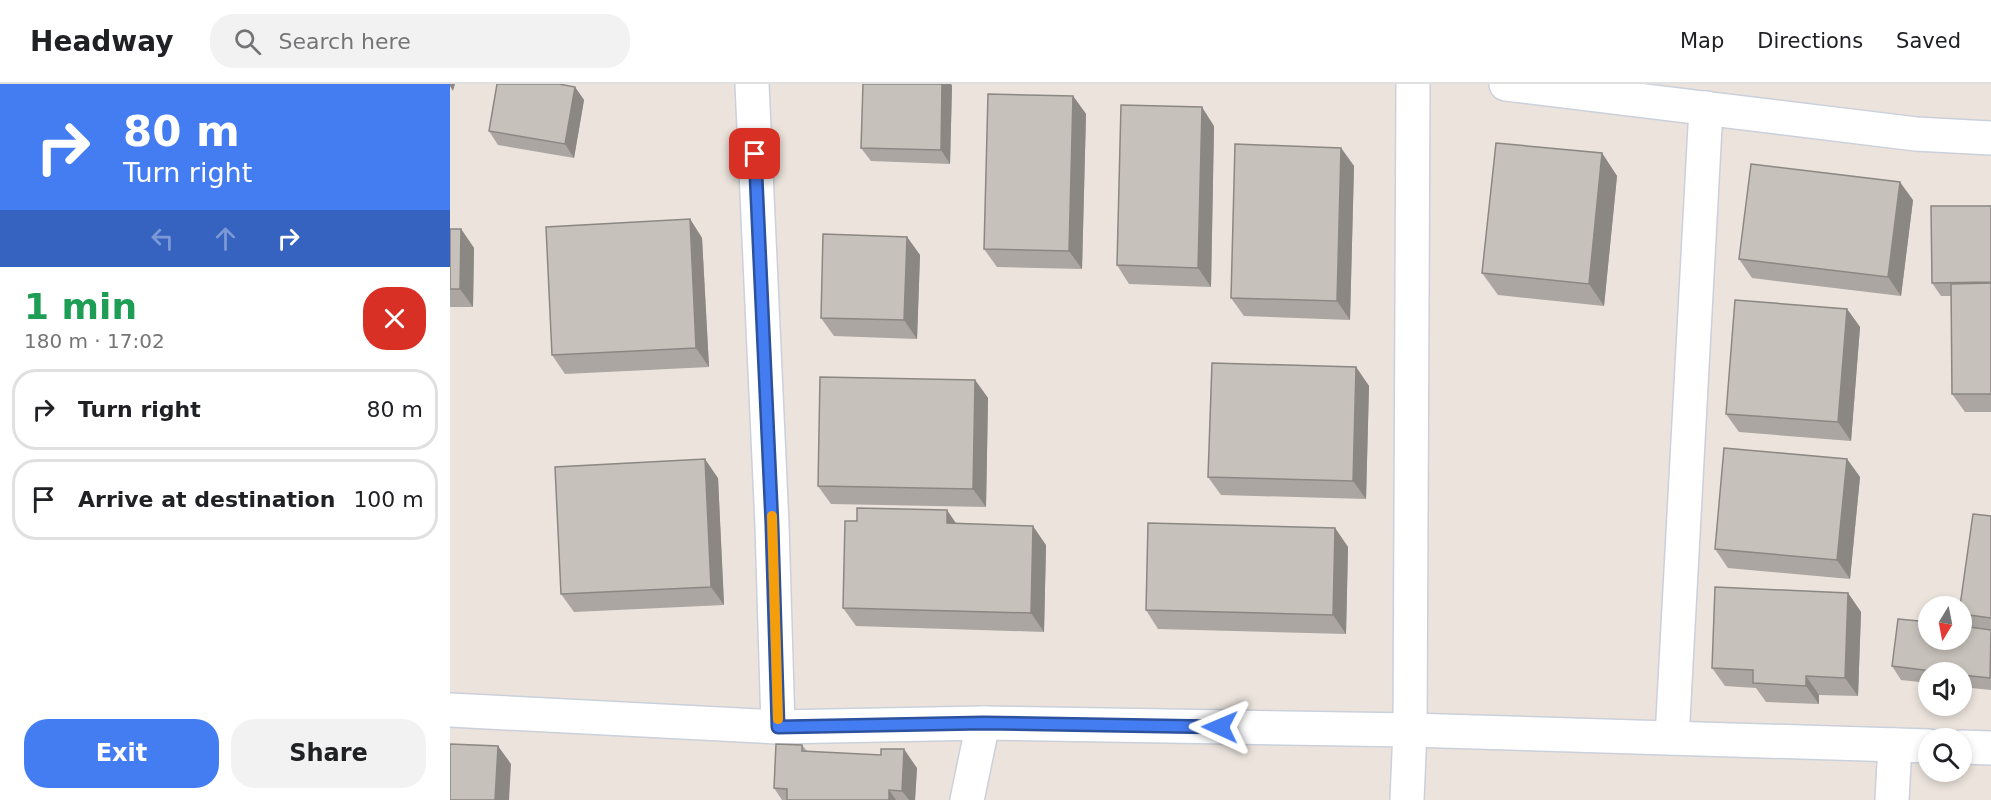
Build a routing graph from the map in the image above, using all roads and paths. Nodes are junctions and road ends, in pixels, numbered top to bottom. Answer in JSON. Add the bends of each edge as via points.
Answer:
{"nodes":[{"id":1,"x":752,"y":84,"type":"edge"},
{"id":2,"x":1413,"y":84,"type":"edge"},
{"id":3,"x":1506,"y":84,"type":"edge"},
{"id":4,"x":1706,"y":108,"type":"junction"},
{"id":5,"x":1991,"y":138,"type":"edge"},
{"id":6,"x":450,"y":710,"type":"edge"},
{"id":7,"x":983,"y":723,"type":"junction"},
{"id":8,"x":778,"y":727,"type":"junction"},
{"id":9,"x":1410,"y":730,"type":"junction"},
{"id":10,"x":1672,"y":738,"type":"junction"},
{"id":11,"x":1895,"y":745,"type":"junction"},
{"id":12,"x":1918,"y":746,"type":"edge"},
{"id":13,"x":1972,"y":747,"type":"edge"},
{"id":14,"x":1991,"y":748,"type":"edge"},
{"id":15,"x":968,"y":800,"type":"edge"},
{"id":16,"x":1407,"y":800,"type":"edge"},
{"id":17,"x":1892,"y":800,"type":"edge"}],
"edges":[{"from":1,"to":8,"type":"street"},
{"from":2,"to":9,"type":"street"},
{"from":3,"to":4,"type":"street"},
{"from":4,"to":5,"type":"street","via":[[1916,134]]},
{"from":4,"to":10,"type":"street"},
{"from":6,"to":8,"type":"street"},
{"from":7,"to":8,"type":"street"},
{"from":7,"to":9,"type":"street"},
{"from":7,"to":15,"type":"street"},
{"from":9,"to":10,"type":"street"},
{"from":9,"to":16,"type":"street"},
{"from":10,"to":11,"type":"street"},
{"from":11,"to":12,"type":"street"},
{"from":11,"to":17,"type":"street"},
{"from":13,"to":14,"type":"street"}]}
